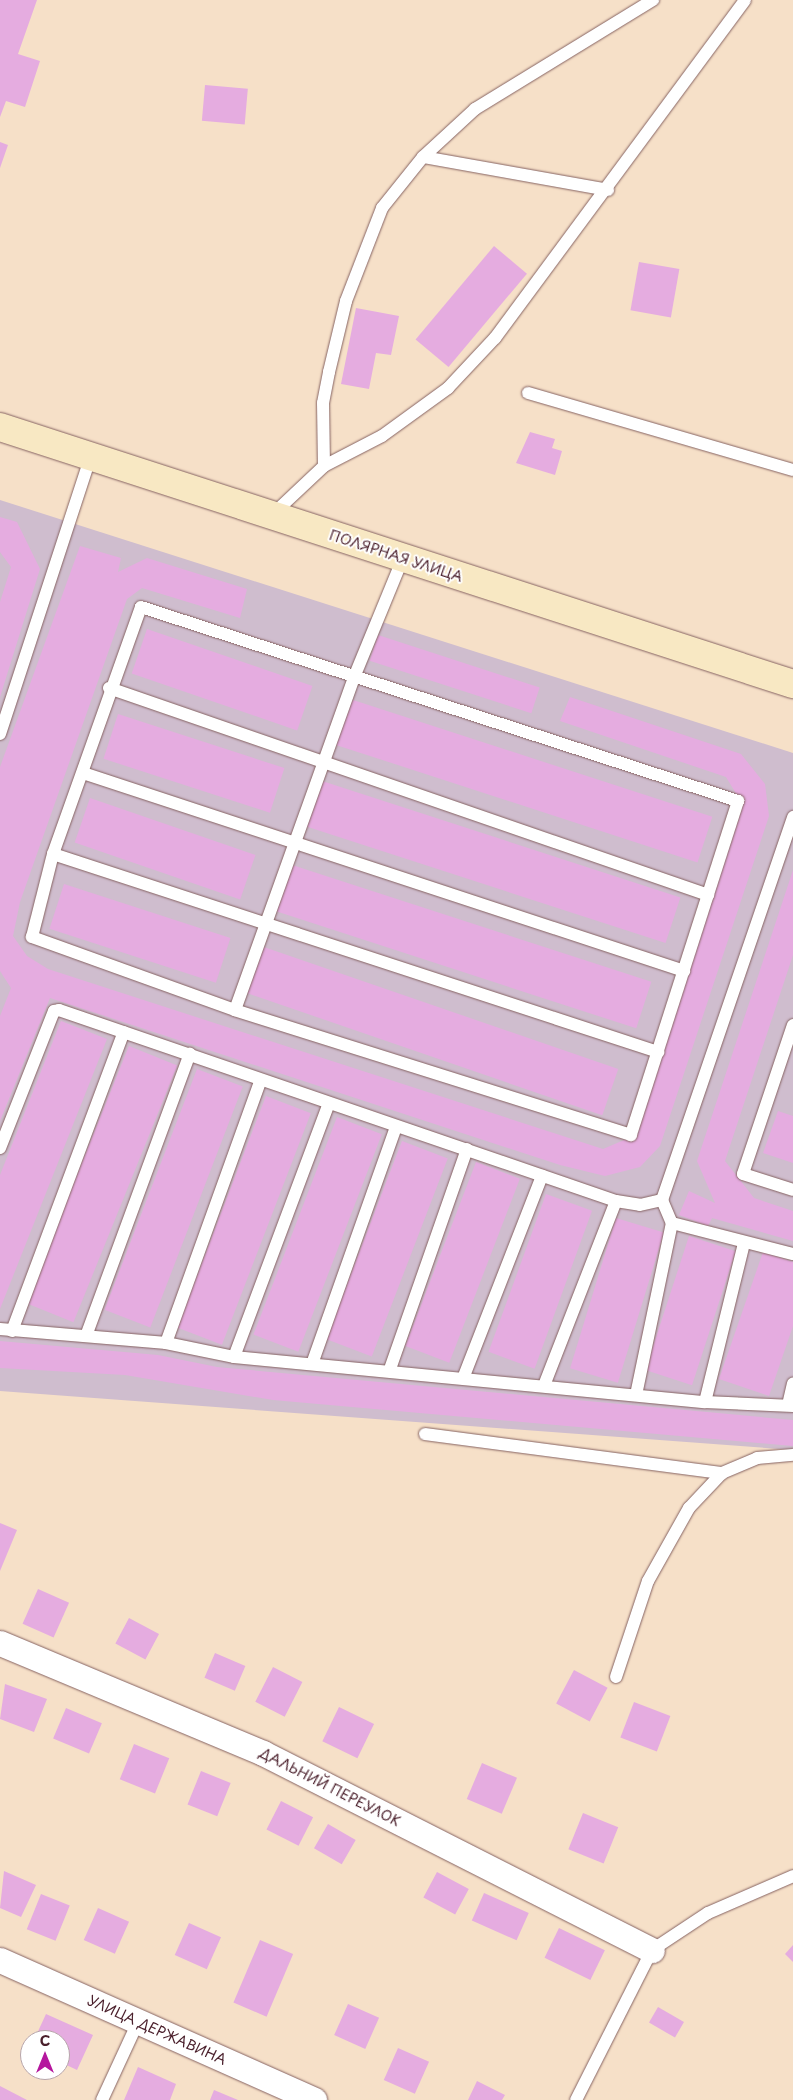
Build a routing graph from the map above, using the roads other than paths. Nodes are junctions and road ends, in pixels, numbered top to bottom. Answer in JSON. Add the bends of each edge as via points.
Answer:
{"nodes":[{"id":1,"x":653,"y":0,"type":"edge"},
{"id":2,"x":745,"y":0,"type":"edge"},
{"id":3,"x":423,"y":157,"type":"junction"},
{"id":4,"x":608,"y":190,"type":"junction"},
{"id":5,"x":528,"y":393,"type":"dead end"},
{"id":6,"x":0,"y":427,"type":"edge"},
{"id":7,"x":91,"y":456,"type":"junction"},
{"id":8,"x":324,"y":466,"type":"junction"},
{"id":9,"x":793,"y":470,"type":"edge"},
{"id":10,"x":272,"y":514,"type":"junction"},
{"id":11,"x":403,"y":558,"type":"junction"},
{"id":12,"x":355,"y":675,"type":"junction"},
{"id":13,"x":793,"y":684,"type":"edge"},
{"id":14,"x":109,"y":688,"type":"junction"},
{"id":15,"x":0,"y":734,"type":"edge"},
{"id":16,"x":322,"y":765,"type":"junction"},
{"id":17,"x":84,"y":773,"type":"junction"},
{"id":18,"x":793,"y":817,"type":"edge"},
{"id":19,"x":294,"y":843,"type":"junction"},
{"id":20,"x":53,"y":854,"type":"junction"},
{"id":21,"x":708,"y":895,"type":"junction"},
{"id":22,"x":266,"y":924,"type":"junction"},
{"id":23,"x":684,"y":971,"type":"junction"},
{"id":24,"x":235,"y":1010,"type":"junction"},
{"id":25,"x":793,"y":1025,"type":"edge"},
{"id":26,"x":124,"y":1032,"type":"junction"},
{"id":27,"x":658,"y":1052,"type":"junction"},
{"id":28,"x":190,"y":1054,"type":"junction"},
{"id":29,"x":260,"y":1082,"type":"junction"},
{"id":30,"x":328,"y":1105,"type":"junction"},
{"id":31,"x":396,"y":1126,"type":"junction"},
{"id":32,"x":0,"y":1148,"type":"edge"},
{"id":33,"x":467,"y":1149,"type":"junction"},
{"id":34,"x":542,"y":1176,"type":"junction"},
{"id":35,"x":793,"y":1190,"type":"edge"},
{"id":36,"x":662,"y":1200,"type":"junction"},
{"id":37,"x":616,"y":1201,"type":"junction"},
{"id":38,"x":672,"y":1223,"type":"junction"},
{"id":39,"x":744,"y":1243,"type":"junction"},
{"id":40,"x":793,"y":1254,"type":"edge"},
{"id":41,"x":6,"y":1330,"type":"edge"},
{"id":42,"x":86,"y":1336,"type":"junction"},
{"id":43,"x":166,"y":1343,"type":"junction"},
{"id":44,"x":234,"y":1357,"type":"junction"},
{"id":45,"x":312,"y":1364,"type":"junction"},
{"id":46,"x":390,"y":1369,"type":"junction"},
{"id":47,"x":464,"y":1376,"type":"junction"},
{"id":48,"x":545,"y":1383,"type":"junction"},
{"id":49,"x":793,"y":1384,"type":"edge"},
{"id":50,"x":636,"y":1395,"type":"junction"},
{"id":51,"x":705,"y":1402,"type":"junction"},
{"id":52,"x":790,"y":1405,"type":"edge"},
{"id":53,"x":424,"y":1434,"type":"dead end"},
{"id":54,"x":793,"y":1455,"type":"edge"},
{"id":55,"x":722,"y":1473,"type":"junction"},
{"id":56,"x":0,"y":1643,"type":"edge"},
{"id":57,"x":616,"y":1677,"type":"dead end"},
{"id":58,"x":793,"y":1876,"type":"edge"},
{"id":59,"x":652,"y":1950,"type":"junction"},
{"id":60,"x":0,"y":1960,"type":"edge"},
{"id":61,"x":138,"y":2022,"type":"junction"},
{"id":62,"x":102,"y":2100,"type":"edge"},
{"id":63,"x":314,"y":2100,"type":"edge"},
{"id":64,"x":576,"y":2100,"type":"edge"}],
"edges":[{"from":1,"to":3,"type":"lane","via":[[475,109]]},
{"from":2,"to":4,"type":"lane"},
{"from":3,"to":4,"type":"lane"},
{"from":3,"to":8,"type":"lane","via":[[382,208],[346,301],[323,403]]},
{"from":4,"to":8,"type":"lane","via":[[495,338],[448,388],[382,436]]},
{"from":5,"to":9,"type":"lane"},
{"from":6,"to":7,"type":"main road","name":"ПОЛЯРНАЯ УЛИЦА"},
{"from":7,"to":10,"type":"main road","name":"ПОЛЯРНАЯ УЛИЦА"},
{"from":7,"to":15,"type":"lane"},
{"from":8,"to":10,"type":"lane"},
{"from":10,"to":11,"type":"main road","name":"ПОЛЯРНАЯ УЛИЦА"},
{"from":11,"to":12,"type":"lane"},
{"from":11,"to":13,"type":"main road","name":"ПОЛЯРНАЯ УЛИЦА"},
{"from":12,"to":14,"type":"lane","via":[[141,606]]},
{"from":12,"to":16,"type":"lane"},
{"from":12,"to":21,"type":"lane","via":[[738,801]]},
{"from":14,"to":16,"type":"lane"},
{"from":14,"to":17,"type":"lane"},
{"from":16,"to":19,"type":"lane"},
{"from":16,"to":21,"type":"lane"},
{"from":17,"to":19,"type":"lane"},
{"from":17,"to":20,"type":"lane"},
{"from":18,"to":36,"type":"lane"},
{"from":19,"to":22,"type":"lane"},
{"from":19,"to":23,"type":"lane"},
{"from":20,"to":22,"type":"lane"},
{"from":20,"to":24,"type":"lane","via":[[32,937]]},
{"from":21,"to":23,"type":"lane"},
{"from":22,"to":24,"type":"lane"},
{"from":22,"to":27,"type":"lane"},
{"from":23,"to":27,"type":"lane"},
{"from":24,"to":27,"type":"lane","via":[[631,1135]]},
{"from":25,"to":35,"type":"lane","via":[[743,1174]]},
{"from":26,"to":28,"type":"lane"},
{"from":26,"to":32,"type":"lane","via":[[54,1011]]},
{"from":26,"to":41,"type":"lane"},
{"from":28,"to":29,"type":"lane"},
{"from":28,"to":42,"type":"lane"},
{"from":29,"to":30,"type":"lane"},
{"from":29,"to":43,"type":"lane"},
{"from":30,"to":31,"type":"lane"},
{"from":30,"to":44,"type":"lane"},
{"from":31,"to":33,"type":"lane"},
{"from":31,"to":45,"type":"lane"},
{"from":33,"to":34,"type":"lane"},
{"from":33,"to":46,"type":"lane"},
{"from":34,"to":37,"type":"lane"},
{"from":34,"to":47,"type":"lane"},
{"from":36,"to":37,"type":"lane","via":[[640,1205]]},
{"from":36,"to":38,"type":"lane"},
{"from":37,"to":48,"type":"lane"},
{"from":38,"to":39,"type":"lane"},
{"from":38,"to":50,"type":"lane"},
{"from":39,"to":40,"type":"lane"},
{"from":39,"to":51,"type":"lane"},
{"from":41,"to":42,"type":"lane"},
{"from":42,"to":43,"type":"lane"},
{"from":43,"to":44,"type":"lane"},
{"from":44,"to":45,"type":"lane"},
{"from":45,"to":46,"type":"lane"},
{"from":46,"to":47,"type":"lane"},
{"from":47,"to":48,"type":"lane"},
{"from":48,"to":50,"type":"lane"},
{"from":49,"to":52,"type":"lane"},
{"from":50,"to":51,"type":"lane"},
{"from":51,"to":52,"type":"lane"},
{"from":53,"to":55,"type":"lane"},
{"from":54,"to":55,"type":"lane","via":[[757,1458]]},
{"from":55,"to":57,"type":"lane","via":[[689,1508],[648,1581]]},
{"from":56,"to":59,"type":"street","name":"ДАЛЬНИЙ ПЕРЕУЛОК","via":[[263,1753]]},
{"from":58,"to":59,"type":"lane","via":[[708,1913]]},
{"from":59,"to":64,"type":"lane"},
{"from":60,"to":61,"type":"street","name":"УЛИЦА ДЕРЖАВИНА"},
{"from":61,"to":62,"type":"lane"},
{"from":61,"to":63,"type":"street","name":"УЛИЦА ДЕРЖАВИНА"}]}
